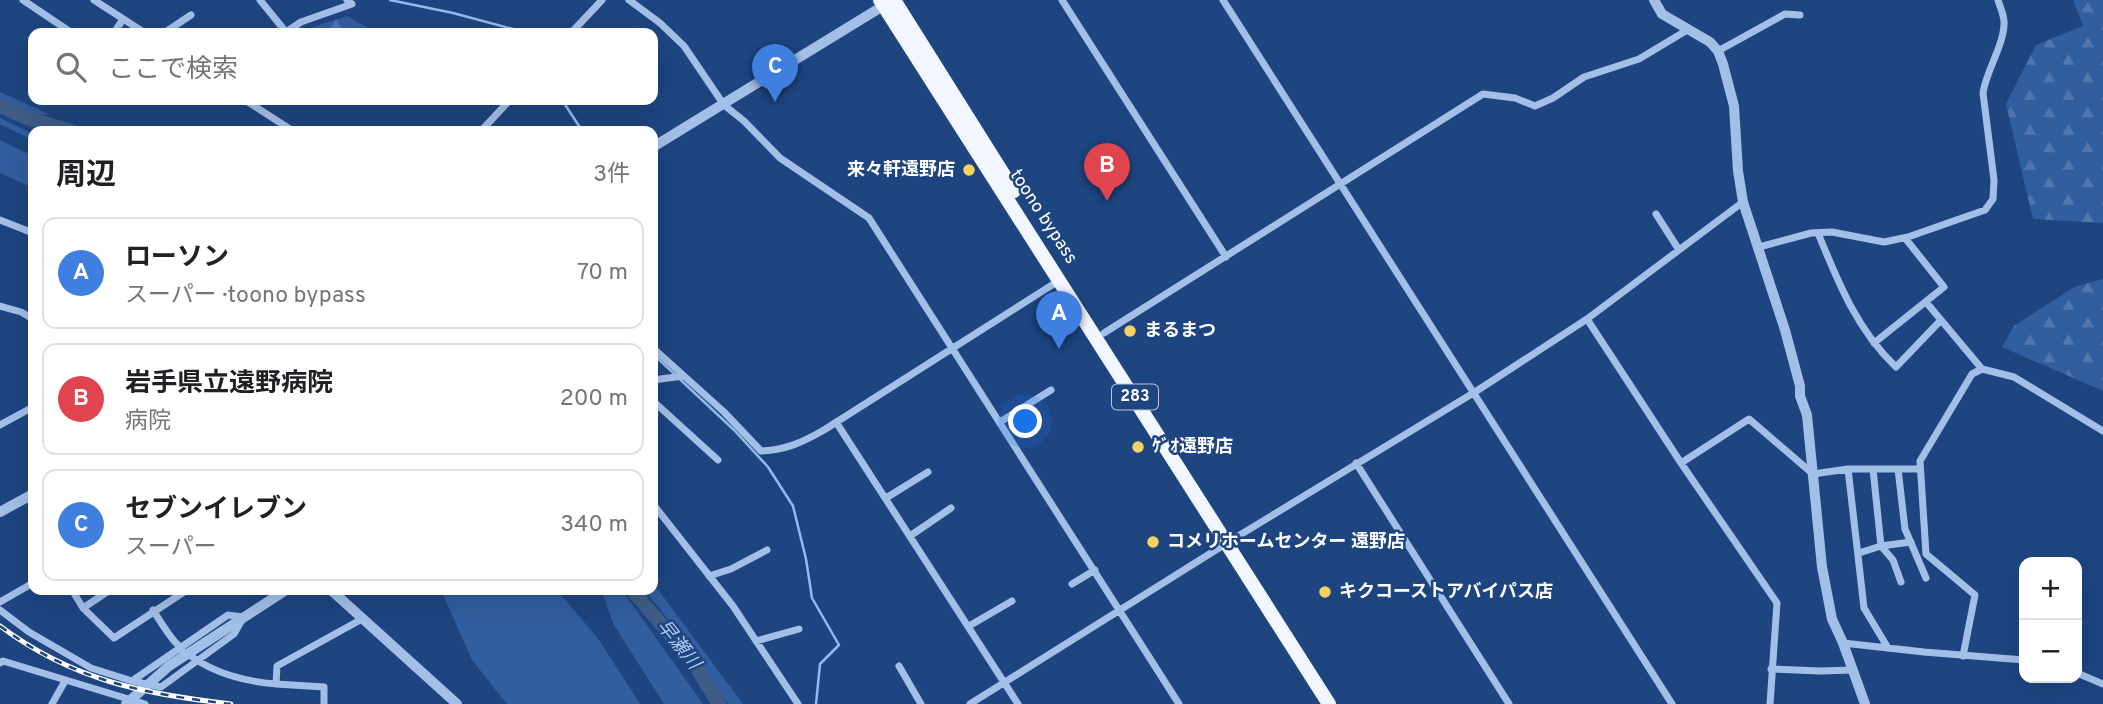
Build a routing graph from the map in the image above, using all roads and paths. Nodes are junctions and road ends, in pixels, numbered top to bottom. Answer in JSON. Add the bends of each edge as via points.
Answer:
{"nodes":[{"id":1,"x":23,"y":0,"type":"edge"},
{"id":2,"x":94,"y":0,"type":"edge"},
{"id":3,"x":260,"y":0,"type":"edge"},
{"id":4,"x":347,"y":0,"type":"edge"},
{"id":5,"x":602,"y":0,"type":"edge"},
{"id":6,"x":629,"y":0,"type":"edge"},
{"id":7,"x":1062,"y":0,"type":"edge"},
{"id":8,"x":1223,"y":0,"type":"edge"},
{"id":9,"x":1654,"y":0,"type":"edge"},
{"id":10,"x":1998,"y":0,"type":"edge"},
{"id":11,"x":888,"y":1,"type":"edge"},
{"id":12,"x":191,"y":15,"type":"dead end"},
{"id":13,"x":1800,"y":15,"type":"dead end"},
{"id":14,"x":123,"y":19,"type":"junction"},
{"id":15,"x":65,"y":28,"type":"edge"},
{"id":16,"x":117,"y":28,"type":"edge"},
{"id":17,"x":137,"y":28,"type":"edge"},
{"id":18,"x":172,"y":28,"type":"edge"},
{"id":19,"x":282,"y":28,"type":"edge"},
{"id":20,"x":292,"y":28,"type":"edge"},
{"id":21,"x":576,"y":28,"type":"edge"},
{"id":22,"x":1690,"y":29,"type":"junction"},
{"id":23,"x":1718,"y":51,"type":"junction"},
{"id":24,"x":724,"y":104,"type":"junction"},
{"id":25,"x":253,"y":105,"type":"edge"},
{"id":26,"x":505,"y":105,"type":"edge"},
{"id":27,"x":285,"y":126,"type":"edge"},
{"id":28,"x":486,"y":126,"type":"edge"},
{"id":29,"x":658,"y":144,"type":"edge"},
{"id":30,"x":1342,"y":184,"type":"junction"},
{"id":31,"x":1743,"y":202,"type":"junction"},
{"id":32,"x":1656,"y":214,"type":"dead end"},
{"id":33,"x":0,"y":220,"type":"edge"},
{"id":34,"x":28,"y":231,"type":"edge"},
{"id":35,"x":1818,"y":233,"type":"junction"},
{"id":36,"x":1905,"y":238,"type":"junction"},
{"id":37,"x":1759,"y":247,"type":"junction"},
{"id":38,"x":1679,"y":250,"type":"junction"},
{"id":39,"x":1226,"y":257,"type":"junction"},
{"id":40,"x":1060,"y":280,"type":"junction"},
{"id":41,"x":1926,"y":302,"type":"junction"},
{"id":42,"x":0,"y":306,"type":"edge"},
{"id":43,"x":28,"y":316,"type":"edge"},
{"id":44,"x":1587,"y":319,"type":"junction"},
{"id":45,"x":1941,"y":320,"type":"junction"},
{"id":46,"x":1104,"y":333,"type":"junction"},
{"id":47,"x":1874,"y":343,"type":"junction"},
{"id":48,"x":953,"y":349,"type":"junction"},
{"id":49,"x":658,"y":353,"type":"edge"},
{"id":50,"x":1982,"y":369,"type":"junction"},
{"id":51,"x":683,"y":376,"type":"junction"},
{"id":52,"x":658,"y":379,"type":"edge"},
{"id":53,"x":1051,"y":390,"type":"dead end"},
{"id":54,"x":1475,"y":392,"type":"junction"},
{"id":55,"x":658,"y":406,"type":"edge"},
{"id":56,"x":28,"y":410,"type":"edge"},
{"id":57,"x":836,"y":422,"type":"junction"},
{"id":58,"x":1000,"y":422,"type":"junction"},
{"id":59,"x":0,"y":425,"type":"edge"},
{"id":60,"x":2103,"y":431,"type":"edge"},
{"id":61,"x":718,"y":460,"type":"dead end"},
{"id":62,"x":1356,"y":463,"type":"junction"},
{"id":63,"x":1681,"y":463,"type":"junction"},
{"id":64,"x":1848,"y":468,"type":"junction"},
{"id":65,"x":1873,"y":469,"type":"junction"},
{"id":66,"x":1898,"y":469,"type":"junction"},
{"id":67,"x":1920,"y":469,"type":"junction"},
{"id":68,"x":928,"y":472,"type":"dead end"},
{"id":69,"x":1813,"y":474,"type":"junction"},
{"id":70,"x":28,"y":497,"type":"edge"},
{"id":71,"x":886,"y":498,"type":"junction"},
{"id":72,"x":951,"y":508,"type":"dead end"},
{"id":73,"x":658,"y":510,"type":"edge"},
{"id":74,"x":0,"y":512,"type":"edge"},
{"id":75,"x":910,"y":536,"type":"junction"},
{"id":76,"x":1231,"y":540,"type":"junction"},
{"id":77,"x":1911,"y":542,"type":"junction"},
{"id":78,"x":1881,"y":546,"type":"junction"},
{"id":79,"x":768,"y":550,"type":"dead end"},
{"id":80,"x":1859,"y":553,"type":"junction"},
{"id":81,"x":1095,"y":570,"type":"junction"},
{"id":82,"x":709,"y":576,"type":"junction"},
{"id":83,"x":1926,"y":578,"type":"dead end"},
{"id":84,"x":1902,"y":582,"type":"dead end"},
{"id":85,"x":1072,"y":584,"type":"dead end"},
{"id":86,"x":28,"y":586,"type":"edge"},
{"id":87,"x":75,"y":595,"type":"edge"},
{"id":88,"x":102,"y":595,"type":"edge"},
{"id":89,"x":178,"y":595,"type":"edge"},
{"id":90,"x":278,"y":595,"type":"edge"},
{"id":91,"x":336,"y":595,"type":"edge"},
{"id":92,"x":1012,"y":601,"type":"dead end"},
{"id":93,"x":0,"y":602,"type":"edge"},
{"id":94,"x":83,"y":608,"type":"junction"},
{"id":95,"x":0,"y":610,"type":"edge"},
{"id":96,"x":153,"y":610,"type":"junction"},
{"id":97,"x":1118,"y":610,"type":"junction"},
{"id":98,"x":244,"y":617,"type":"junction"},
{"id":99,"x":362,"y":619,"type":"junction"},
{"id":100,"x":969,"y":626,"type":"junction"},
{"id":101,"x":799,"y":629,"type":"dead end"},
{"id":102,"x":756,"y":641,"type":"junction"},
{"id":103,"x":1843,"y":643,"type":"junction"},
{"id":104,"x":181,"y":647,"type":"junction"},
{"id":105,"x":1888,"y":648,"type":"junction"},
{"id":106,"x":1963,"y":656,"type":"junction"},
{"id":107,"x":2019,"y":660,"type":"edge"},
{"id":108,"x":198,"y":661,"type":"junction"},
{"id":109,"x":0,"y":663,"type":"edge"},
{"id":110,"x":899,"y":666,"type":"dead end"},
{"id":111,"x":1771,"y":668,"type":"junction"},
{"id":112,"x":1853,"y":670,"type":"junction"},
{"id":113,"x":2082,"y":675,"type":"edge"},
{"id":114,"x":65,"y":681,"type":"junction"},
{"id":115,"x":132,"y":681,"type":"junction"},
{"id":116,"x":1005,"y":682,"type":"junction"},
{"id":117,"x":276,"y":684,"type":"junction"},
{"id":118,"x":2103,"y":684,"type":"edge"},
{"id":119,"x":52,"y":704,"type":"edge"},
{"id":120,"x":126,"y":704,"type":"edge"},
{"id":121,"x":145,"y":704,"type":"edge"},
{"id":122,"x":324,"y":704,"type":"edge"},
{"id":123,"x":457,"y":704,"type":"edge"},
{"id":124,"x":798,"y":704,"type":"edge"},
{"id":125,"x":921,"y":704,"type":"edge"},
{"id":126,"x":970,"y":704,"type":"edge"},
{"id":127,"x":1018,"y":704,"type":"edge"},
{"id":128,"x":1179,"y":704,"type":"edge"},
{"id":129,"x":1329,"y":704,"type":"edge"},
{"id":130,"x":1340,"y":704,"type":"edge"},
{"id":131,"x":1509,"y":704,"type":"edge"},
{"id":132,"x":1672,"y":704,"type":"edge"},
{"id":133,"x":1770,"y":704,"type":"edge"},
{"id":134,"x":1865,"y":704,"type":"edge"}],
"edges":[{"from":1,"to":15,"type":"street"},
{"from":2,"to":14,"type":"street"},
{"from":3,"to":19,"type":"street"},
{"from":4,"to":20,"type":"street","via":[[352,4]]},
{"from":5,"to":21,"type":"street"},
{"from":6,"to":24,"type":"street","via":[[684,47]]},
{"from":7,"to":39,"type":"street"},
{"from":8,"to":30,"type":"street"},
{"from":9,"to":22,"type":"street","via":[[1662,14]]},
{"from":10,"to":36,"type":"street","via":[[2004,27],[1983,93],[1993,199],[1985,210],[1972,216]]},
{"from":11,"to":24,"type":"street"},
{"from":11,"to":40,"type":"highway","name":"toono bypass","number":"283"},
{"from":11,"to":46,"type":"highway","name":"toono bypass","number":"283"},
{"from":12,"to":18,"type":"street"},
{"from":13,"to":23,"type":"street","via":[[1785,14]]},
{"from":14,"to":16,"type":"street"},
{"from":14,"to":17,"type":"street"},
{"from":22,"to":23,"type":"street"},
{"from":22,"to":30,"type":"street","via":[[1639,59],[1584,77],[1535,106],[1483,94]]},
{"from":23,"to":31,"type":"street","via":[[1734,106]]},
{"from":24,"to":29,"type":"street"},
{"from":24,"to":48,"type":"street","via":[[780,158],[869,218]]},
{"from":25,"to":27,"type":"street"},
{"from":26,"to":28,"type":"street"},
{"from":30,"to":39,"type":"street"},
{"from":30,"to":54,"type":"street"},
{"from":31,"to":37,"type":"street"},
{"from":31,"to":38,"type":"street"},
{"from":32,"to":38,"type":"street"},
{"from":33,"to":34,"type":"street"},
{"from":35,"to":36,"type":"street","via":[[1884,242]]},
{"from":35,"to":37,"type":"street"},
{"from":35,"to":47,"type":"street","via":[[1841,290]]},
{"from":36,"to":41,"type":"street","via":[[1944,286]]},
{"from":37,"to":69,"type":"street","via":[[1807,415]]},
{"from":38,"to":44,"type":"street"},
{"from":39,"to":46,"type":"street"},
{"from":40,"to":48,"type":"street"},
{"from":40,"to":76,"type":"highway","name":"toono bypass","number":"283"},
{"from":41,"to":45,"type":"street"},
{"from":41,"to":47,"type":"street"},
{"from":42,"to":43,"type":"street"},
{"from":44,"to":54,"type":"street"},
{"from":44,"to":63,"type":"street"},
{"from":45,"to":47,"type":"street","via":[[1896,367]]},
{"from":45,"to":50,"type":"street"},
{"from":46,"to":76,"type":"highway","name":"toono bypass","number":"283"},
{"from":48,"to":57,"type":"street"},
{"from":48,"to":58,"type":"street"},
{"from":49,"to":51,"type":"street"},
{"from":50,"to":60,"type":"street","via":[[2014,377]]},
{"from":50,"to":67,"type":"street","via":[[1972,374],[1920,461]]},
{"from":51,"to":52,"type":"street"},
{"from":51,"to":57,"type":"street","via":[[761,451],[796,445]]},
{"from":53,"to":58,"type":"street"},
{"from":54,"to":62,"type":"street"},
{"from":54,"to":132,"type":"street"},
{"from":55,"to":61,"type":"street"},
{"from":56,"to":59,"type":"street"},
{"from":57,"to":71,"type":"street"},
{"from":58,"to":81,"type":"street"},
{"from":62,"to":76,"type":"street"},
{"from":62,"to":131,"type":"street"},
{"from":63,"to":69,"type":"street","via":[[1749,419]]},
{"from":63,"to":111,"type":"street","via":[[1777,603]]},
{"from":64,"to":65,"type":"street"},
{"from":64,"to":69,"type":"street"},
{"from":64,"to":80,"type":"street"},
{"from":65,"to":66,"type":"street"},
{"from":65,"to":78,"type":"street"},
{"from":66,"to":67,"type":"street"},
{"from":66,"to":77,"type":"street","via":[[1905,529]]},
{"from":67,"to":106,"type":"street","via":[[1926,554],[1975,594]]},
{"from":68,"to":71,"type":"street"},
{"from":69,"to":103,"type":"street","via":[[1822,567],[1832,619]]},
{"from":70,"to":74,"type":"street"},
{"from":71,"to":75,"type":"street"},
{"from":72,"to":75,"type":"street"},
{"from":73,"to":82,"type":"street"},
{"from":75,"to":100,"type":"street"},
{"from":76,"to":97,"type":"street"},
{"from":76,"to":129,"type":"highway","name":"toono bypass","number":"283"},
{"from":76,"to":130,"type":"highway","name":"toono bypass","number":"283"},
{"from":77,"to":78,"type":"street"},
{"from":77,"to":83,"type":"street"},
{"from":78,"to":80,"type":"street"},
{"from":78,"to":84,"type":"street","via":[[1893,559]]},
{"from":79,"to":82,"type":"street"},
{"from":80,"to":105,"type":"street","via":[[1864,608]]},
{"from":81,"to":85,"type":"street"},
{"from":81,"to":97,"type":"street"},
{"from":82,"to":102,"type":"street"},
{"from":86,"to":93,"type":"street"},
{"from":87,"to":94,"type":"street"},
{"from":88,"to":94,"type":"street"},
{"from":89,"to":96,"type":"street"},
{"from":90,"to":98,"type":"street"},
{"from":91,"to":99,"type":"street"},
{"from":92,"to":100,"type":"street"},
{"from":94,"to":96,"type":"street","via":[[114,638]]},
{"from":95,"to":115,"type":"street","via":[[91,668]]},
{"from":96,"to":104,"type":"street"},
{"from":97,"to":116,"type":"street"},
{"from":97,"to":128,"type":"street"},
{"from":98,"to":104,"type":"street","via":[[228,615]]},
{"from":98,"to":108,"type":"street","via":[[234,634]]},
{"from":98,"to":120,"type":"street","via":[[169,666]]},
{"from":99,"to":117,"type":"street","via":[[277,666]]},
{"from":99,"to":123,"type":"street"},
{"from":100,"to":116,"type":"street"},
{"from":101,"to":102,"type":"street"},
{"from":102,"to":124,"type":"street"},
{"from":103,"to":105,"type":"street"},
{"from":103,"to":112,"type":"street"},
{"from":104,"to":108,"type":"street"},
{"from":104,"to":115,"type":"street"},
{"from":105,"to":106,"type":"street"},
{"from":106,"to":107,"type":"street"},
{"from":108,"to":115,"type":"street","via":[[161,687]]},
{"from":108,"to":117,"type":"street","via":[[248,682]]},
{"from":109,"to":114,"type":"street"},
{"from":110,"to":125,"type":"street"},
{"from":111,"to":112,"type":"street"},
{"from":111,"to":133,"type":"street"},
{"from":112,"to":134,"type":"street"},
{"from":113,"to":118,"type":"street"},
{"from":114,"to":119,"type":"street"},
{"from":114,"to":121,"type":"street"},
{"from":116,"to":126,"type":"street"},
{"from":116,"to":127,"type":"street"},
{"from":117,"to":122,"type":"street","via":[[324,687]]}]}
